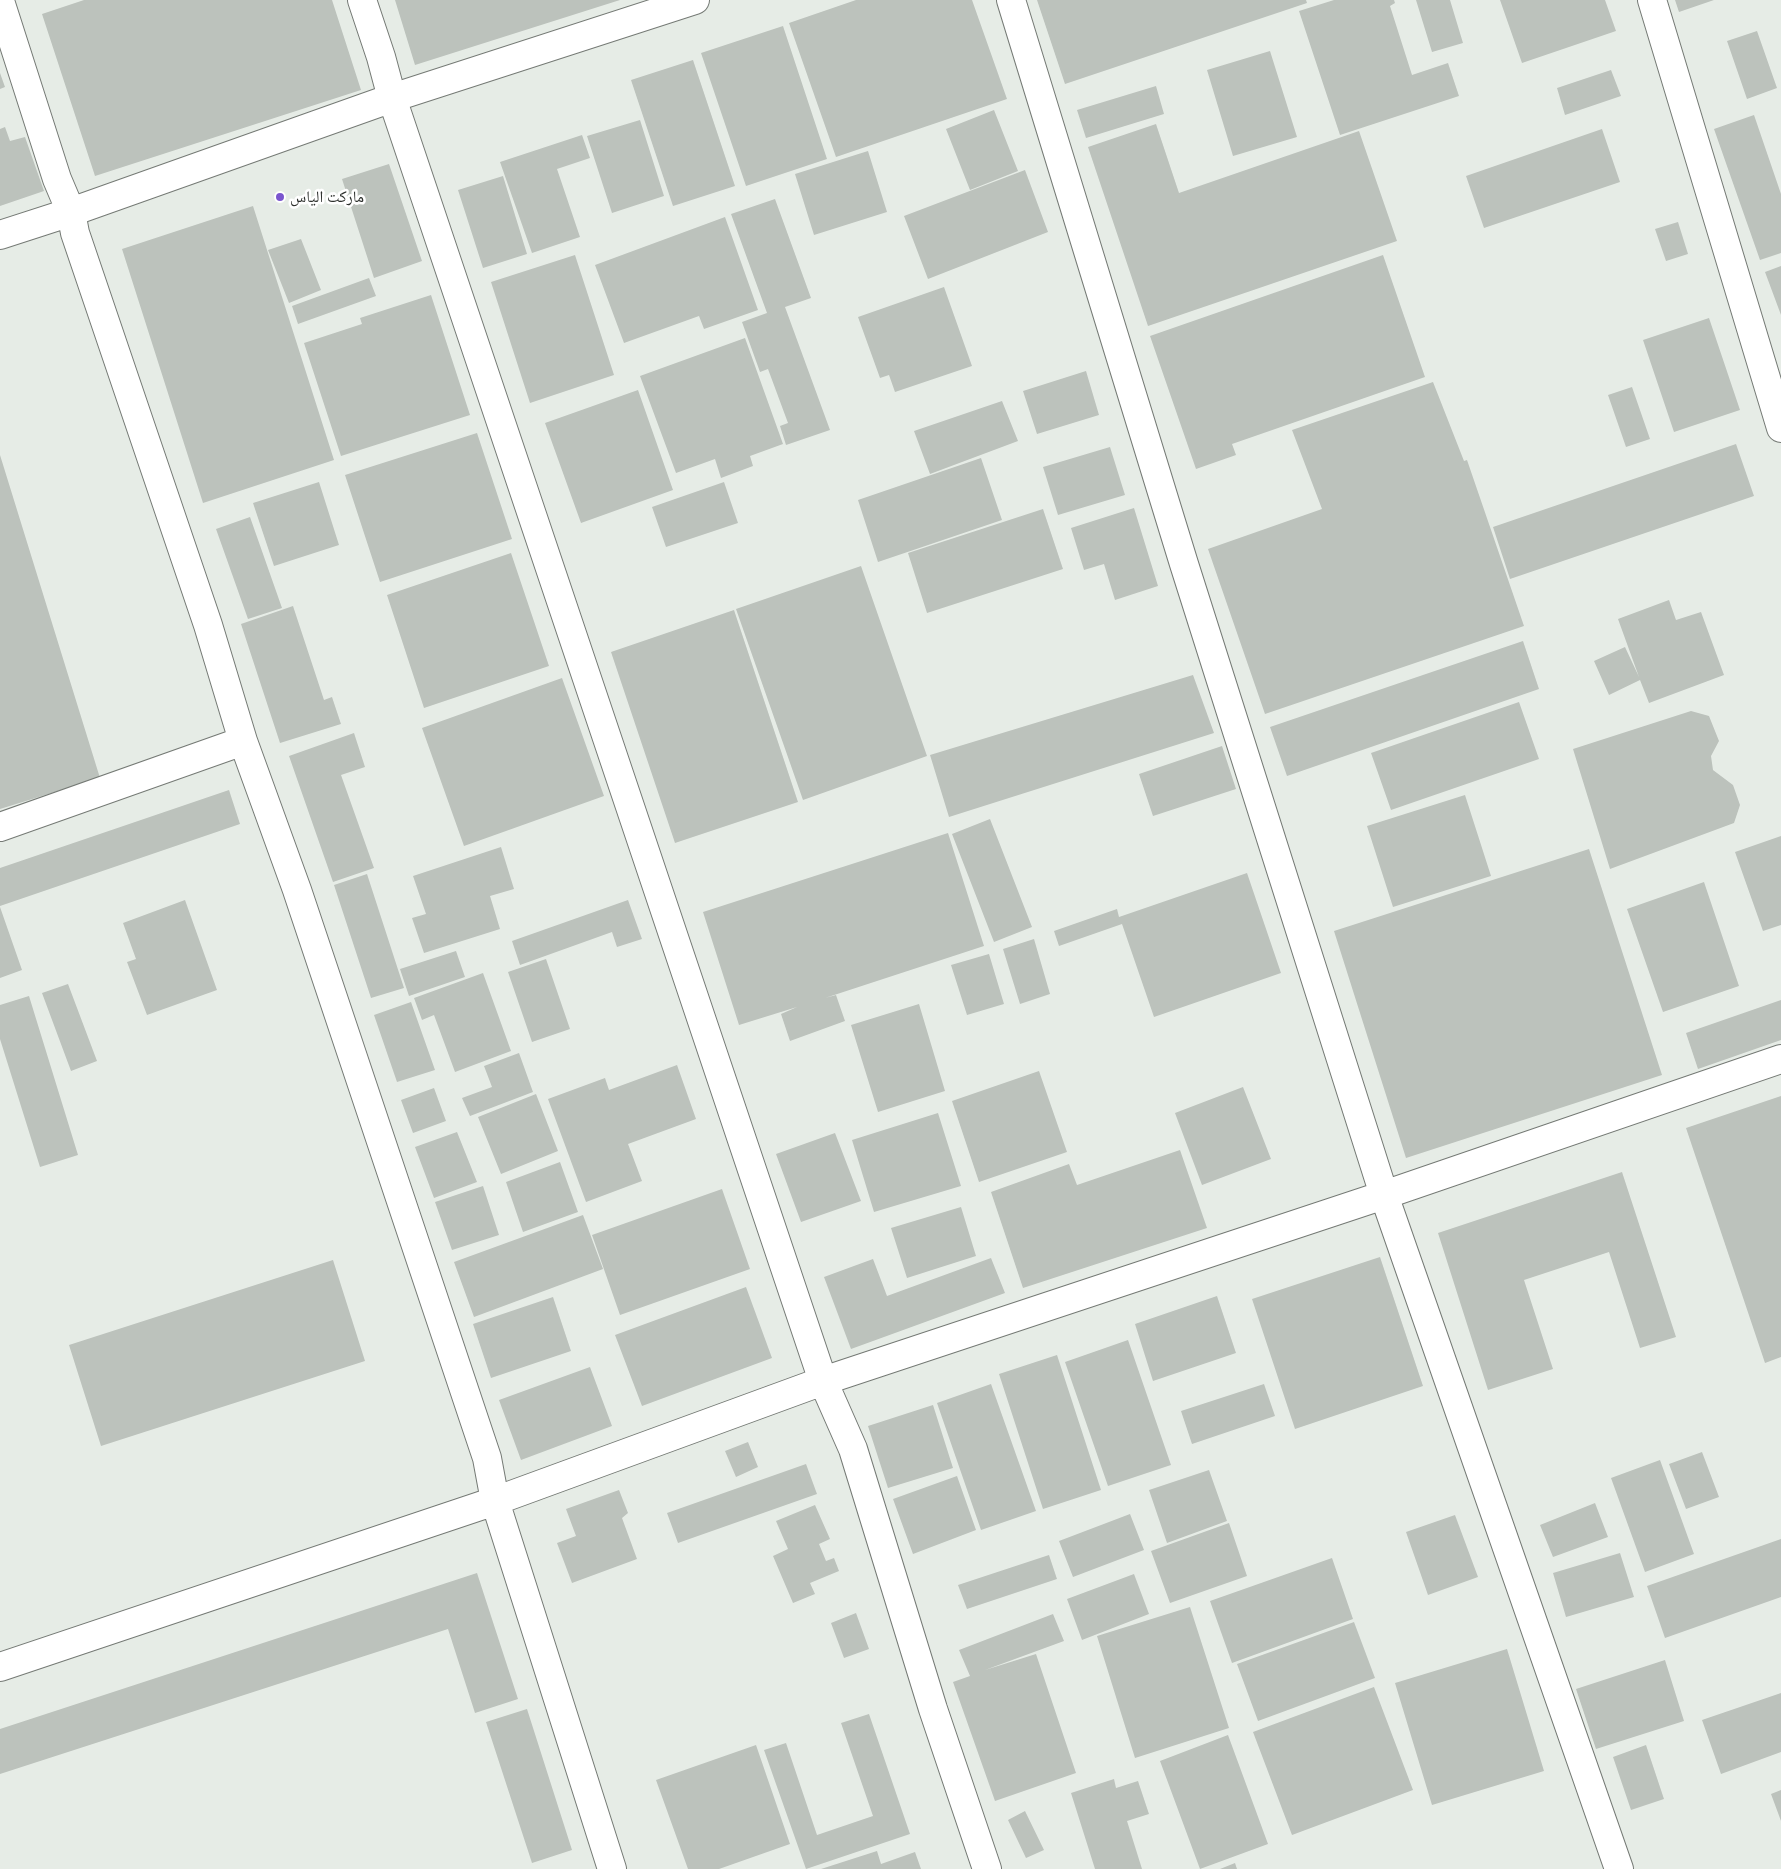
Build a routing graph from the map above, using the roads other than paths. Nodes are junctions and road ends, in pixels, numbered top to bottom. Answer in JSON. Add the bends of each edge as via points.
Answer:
{"nodes":[{"id":1,"x":362,"y":0,"type":"edge"},
{"id":2,"x":695,"y":0,"type":"edge"},
{"id":3,"x":1011,"y":0,"type":"edge"},
{"id":4,"x":1652,"y":0,"type":"edge"},
{"id":5,"x":0,"y":1,"type":"edge"},
{"id":6,"x":392,"y":98,"type":"junction"},
{"id":7,"x":71,"y":212,"type":"junction"},
{"id":8,"x":0,"y":235,"type":"edge"},
{"id":9,"x":1781,"y":428,"type":"edge"},
{"id":10,"x":243,"y":741,"type":"junction"},
{"id":11,"x":0,"y":826,"type":"edge"},
{"id":12,"x":1781,"y":1059,"type":"edge"},
{"id":13,"x":1384,"y":1195,"type":"junction"},
{"id":14,"x":823,"y":1381,"type":"junction"},
{"id":15,"x":495,"y":1501,"type":"junction"},
{"id":16,"x":0,"y":1667,"type":"edge"},
{"id":17,"x":612,"y":1869,"type":"edge"},
{"id":18,"x":987,"y":1869,"type":"edge"},
{"id":19,"x":1619,"y":1869,"type":"edge"}],
"edges":[{"from":1,"to":6,"type":"street"},
{"from":2,"to":6,"type":"street"},
{"from":3,"to":13,"type":"street","via":[[1184,564]]},
{"from":4,"to":9,"type":"street"},
{"from":5,"to":7,"type":"street","via":[[57,179]]},
{"from":6,"to":7,"type":"street"},
{"from":6,"to":14,"type":"street"},
{"from":7,"to":8,"type":"street"},
{"from":7,"to":10,"type":"street","via":[[75,233],[208,625]]},
{"from":10,"to":11,"type":"street"},
{"from":10,"to":15,"type":"street","via":[[297,890],[487,1458]]},
{"from":12,"to":13,"type":"street"},
{"from":13,"to":14,"type":"street"},
{"from":13,"to":19,"type":"street"},
{"from":14,"to":15,"type":"street"},
{"from":14,"to":18,"type":"street","via":[[853,1449],[933,1709]]},
{"from":15,"to":16,"type":"street"},
{"from":15,"to":17,"type":"street"}]}
